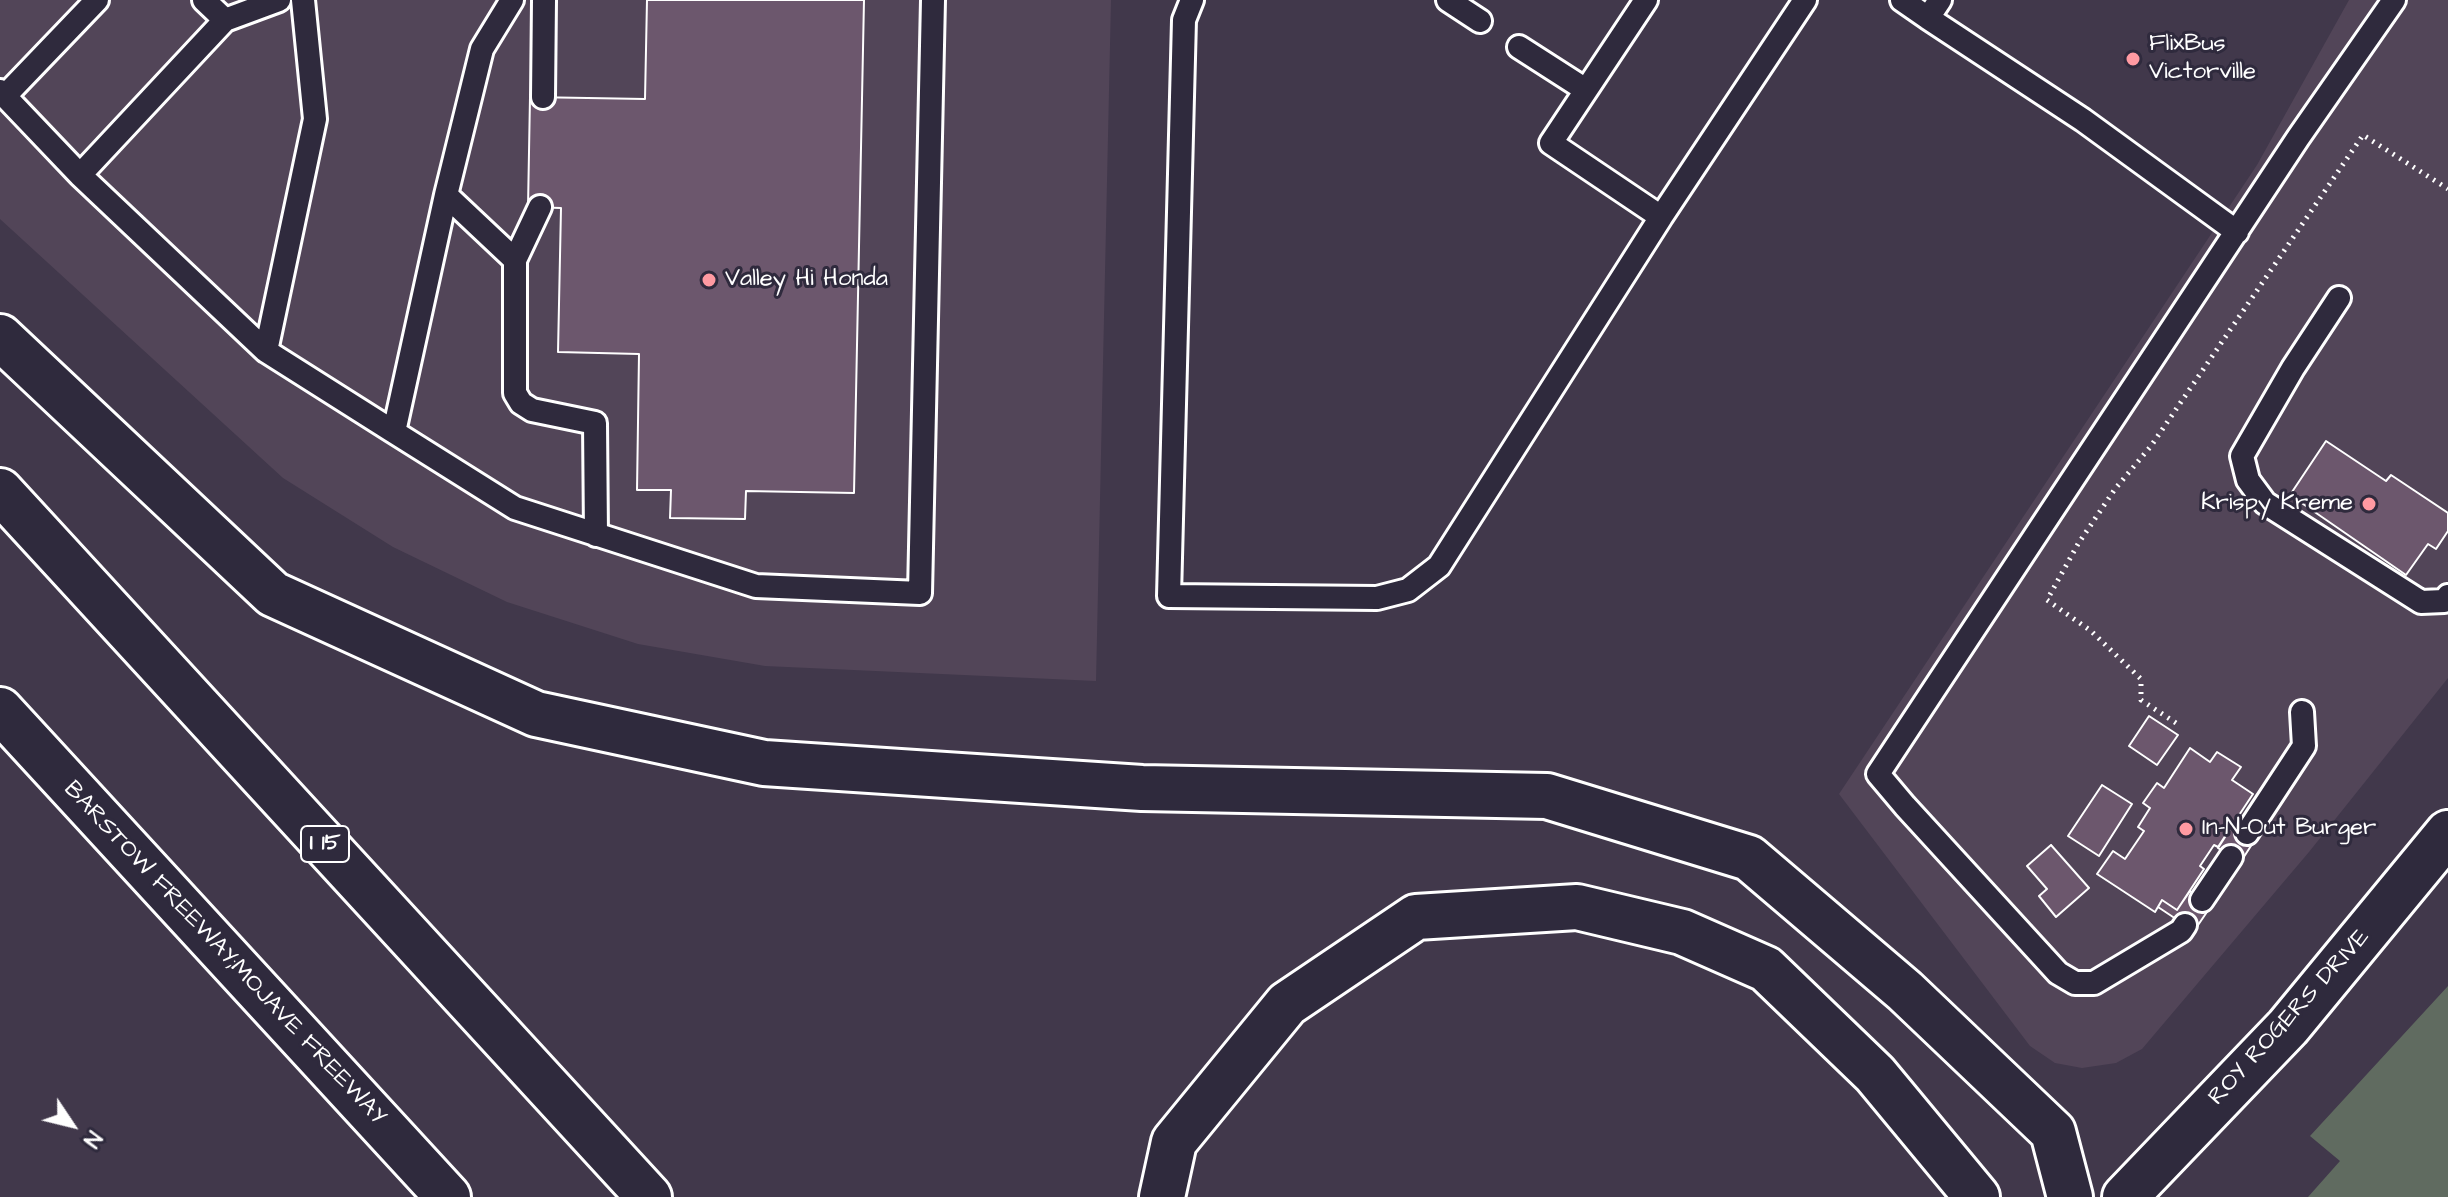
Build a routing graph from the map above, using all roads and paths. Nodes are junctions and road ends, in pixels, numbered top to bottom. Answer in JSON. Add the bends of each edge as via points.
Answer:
{"nodes":[{"id":1,"x":97,"y":0,"type":"edge"},
{"id":2,"x":204,"y":0,"type":"edge"},
{"id":3,"x":279,"y":0,"type":"edge"},
{"id":4,"x":303,"y":0,"type":"edge"},
{"id":5,"x":512,"y":0,"type":"edge"},
{"id":6,"x":544,"y":0,"type":"edge"},
{"id":7,"x":933,"y":0,"type":"edge"},
{"id":8,"x":1192,"y":0,"type":"edge"},
{"id":9,"x":1448,"y":0,"type":"edge"},
{"id":10,"x":1646,"y":0,"type":"edge"},
{"id":11,"x":1805,"y":0,"type":"edge"},
{"id":12,"x":1902,"y":0,"type":"edge"},
{"id":13,"x":2394,"y":0,"type":"edge"},
{"id":14,"x":1934,"y":9,"type":"edge"},
{"id":15,"x":225,"y":20,"type":"junction"},
{"id":16,"x":1480,"y":21,"type":"dead end"},
{"id":17,"x":1519,"y":47,"type":"dead end"},
{"id":18,"x":1586,"y":90,"type":"junction"},
{"id":19,"x":2,"y":94,"type":"edge"},
{"id":20,"x":543,"y":97,"type":"dead end"},
{"id":21,"x":80,"y":175,"type":"junction"},
{"id":22,"x":2448,"y":189,"type":"edge"},
{"id":23,"x":446,"y":195,"type":"junction"},
{"id":24,"x":540,"y":207,"type":"dead end"},
{"id":25,"x":1661,"y":217,"type":"junction"},
{"id":26,"x":2237,"y":232,"type":"junction"},
{"id":27,"x":515,"y":260,"type":"junction"},
{"id":28,"x":2339,"y":298,"type":"dead end"},
{"id":29,"x":0,"y":337,"type":"edge"},
{"id":30,"x":266,"y":351,"type":"junction"},
{"id":31,"x":394,"y":432,"type":"junction"},
{"id":32,"x":0,"y":491,"type":"edge"},
{"id":33,"x":596,"y":535,"type":"junction"},
{"id":34,"x":2448,"y":596,"type":"edge"},
{"id":35,"x":0,"y":710,"type":"edge"},
{"id":36,"x":2302,"y":712,"type":"dead end"},
{"id":37,"x":2176,"y":723,"type":"dead end"},
{"id":38,"x":2247,"y":833,"type":"dead end"},
{"id":39,"x":2448,"y":833,"type":"edge"},
{"id":40,"x":2231,"y":857,"type":"dead end"},
{"id":41,"x":2202,"y":900,"type":"dead end"},
{"id":42,"x":2185,"y":925,"type":"dead end"},
{"id":43,"x":448,"y":1197,"type":"edge"},
{"id":44,"x":649,"y":1197,"type":"edge"},
{"id":45,"x":1162,"y":1197,"type":"edge"},
{"id":46,"x":1977,"y":1197,"type":"edge"},
{"id":47,"x":2070,"y":1197,"type":"edge"},
{"id":48,"x":2125,"y":1197,"type":"edge"}],
"edges":[{"from":1,"to":19,"type":"lane"},
{"from":2,"to":15,"type":"lane"},
{"from":3,"to":15,"type":"lane"},
{"from":4,"to":30,"type":"lane","via":[[315,119]]},
{"from":5,"to":23,"type":"lane","via":[[482,49]]},
{"from":6,"to":20,"type":"lane"},
{"from":7,"to":33,"type":"lane","via":[[920,593],[756,586]]},
{"from":8,"to":25,"type":"lane","via":[[1184,20],[1169,596],[1377,598],[1408,590],[1439,566]]},
{"from":9,"to":16,"type":"lane"},
{"from":10,"to":18,"type":"lane"},
{"from":11,"to":25,"type":"lane"},
{"from":12,"to":14,"type":"lane"},
{"from":13,"to":26,"type":"lane"},
{"from":14,"to":26,"type":"lane"},
{"from":15,"to":21,"type":"lane"},
{"from":17,"to":18,"type":"lane"},
{"from":18,"to":25,"type":"lane","via":[[1551,143]]},
{"from":19,"to":21,"type":"lane"},
{"from":21,"to":30,"type":"lane"},
{"from":22,"to":37,"type":"path","via":[[2363,135],[2151,446],[2085,533],[2047,600],[2091,631],[2141,679],[2141,700]]},
{"from":23,"to":27,"type":"lane"},
{"from":23,"to":31,"type":"lane"},
{"from":24,"to":27,"type":"lane"},
{"from":26,"to":42,"type":"lane","via":[[1878,774],[2058,973],[2075,983],[2094,983]]},
{"from":27,"to":33,"type":"lane","via":[[515,393],[532,410],[595,423]]},
{"from":28,"to":34,"type":"lane","via":[[2242,456],[2248,480],[2265,503],[2421,602],[2444,601]]},
{"from":29,"to":47,"type":"main road","via":[[273,594],[536,714],[764,763],[1142,788],[1547,796],[1749,858],[1905,991],[2053,1132]]},
{"from":30,"to":31,"type":"lane"},
{"from":31,"to":33,"type":"lane","via":[[515,508]]},
{"from":32,"to":44,"type":"main road","number":"I 15"},
{"from":35,"to":43,"type":"main road","name":"BARSTOW FREEWAY;MOJAVE FREEWAY"},
{"from":36,"to":38,"type":"lane","via":[[2304,746]]},
{"from":39,"to":48,"type":"main road","name":"ROY ROGERS DRIVE","via":[[2288,1027]]},
{"from":40,"to":41,"type":"lane"},
{"from":45,"to":46,"type":"main road","via":[[1174,1142],[1287,1004],[1416,917],[1577,907],[1682,932],[1766,969],[1875,1074]]}]}
